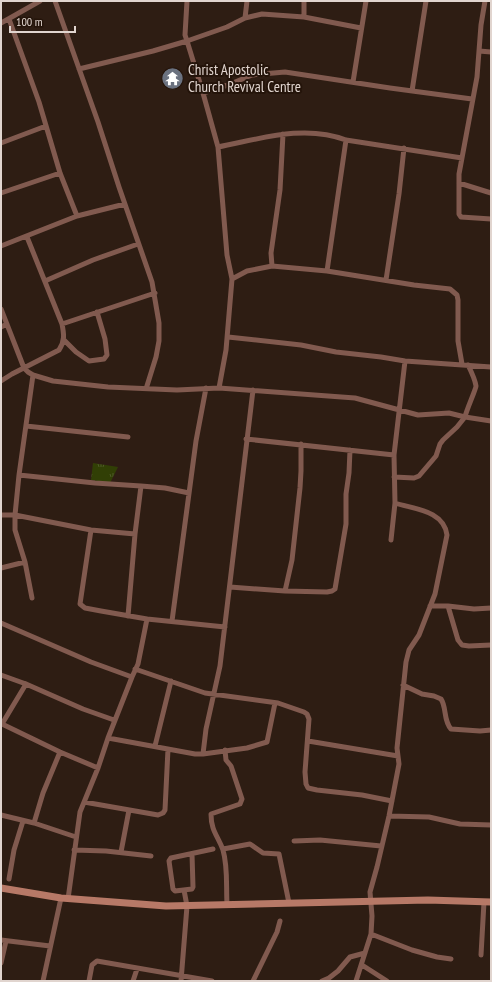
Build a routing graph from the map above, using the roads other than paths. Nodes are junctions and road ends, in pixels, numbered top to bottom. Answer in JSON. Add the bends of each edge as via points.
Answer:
{"nodes":[{"id":1,"x":40,"y":1,"type":"edge"},
{"id":2,"x":55,"y":1,"type":"edge"},
{"id":3,"x":187,"y":1,"type":"edge"},
{"id":4,"x":247,"y":1,"type":"edge"},
{"id":5,"x":304,"y":1,"type":"edge"},
{"id":6,"x":366,"y":1,"type":"edge"},
{"id":7,"x":426,"y":1,"type":"edge"},
{"id":8,"x":485,"y":1,"type":"edge"},
{"id":9,"x":304,"y":17,"type":"junction"},
{"id":10,"x":9,"y":18,"type":"junction"},
{"id":11,"x":245,"y":18,"type":"junction"},
{"id":12,"x":1,"y":22,"type":"edge"},
{"id":13,"x":361,"y":28,"type":"junction"},
{"id":14,"x":187,"y":40,"type":"junction"},
{"id":15,"x":479,"y":51,"type":"junction"},
{"id":16,"x":491,"y":52,"type":"edge"},
{"id":17,"x":79,"y":69,"type":"junction"},
{"id":18,"x":354,"y":82,"type":"junction"},
{"id":19,"x":412,"y":91,"type":"junction"},
{"id":20,"x":203,"y":93,"type":"junction"},
{"id":21,"x":472,"y":99,"type":"junction"},
{"id":22,"x":46,"y":126,"type":"junction"},
{"id":23,"x":283,"y":134,"type":"junction"},
{"id":24,"x":346,"y":140,"type":"junction"},
{"id":25,"x":1,"y":143,"type":"edge"},
{"id":26,"x":218,"y":147,"type":"junction"},
{"id":27,"x":404,"y":148,"type":"junction"},
{"id":28,"x":462,"y":158,"type":"junction"},
{"id":29,"x":60,"y":173,"type":"junction"},
{"id":30,"x":459,"y":183,"type":"junction"},
{"id":31,"x":1,"y":193,"type":"edge"},
{"id":32,"x":491,"y":193,"type":"edge"},
{"id":33,"x":125,"y":204,"type":"junction"},
{"id":34,"x":77,"y":216,"type":"junction"},
{"id":35,"x":491,"y":219,"type":"edge"},
{"id":36,"x":27,"y":237,"type":"junction"},
{"id":37,"x":138,"y":244,"type":"junction"},
{"id":38,"x":1,"y":246,"type":"edge"},
{"id":39,"x":272,"y":266,"type":"junction"},
{"id":40,"x":328,"y":271,"type":"junction"},
{"id":41,"x":232,"y":278,"type":"junction"},
{"id":42,"x":386,"y":280,"type":"junction"},
{"id":43,"x":45,"y":281,"type":"junction"},
{"id":44,"x":155,"y":293,"type":"junction"},
{"id":45,"x":1,"y":309,"type":"edge"},
{"id":46,"x":97,"y":312,"type":"junction"},
{"id":47,"x":7,"y":324,"type":"junction"},
{"id":48,"x":62,"y":324,"type":"junction"},
{"id":49,"x":1,"y":327,"type":"edge"},
{"id":50,"x":228,"y":337,"type":"junction"},
{"id":51,"x":64,"y":340,"type":"junction"},
{"id":52,"x":405,"y":361,"type":"junction"},
{"id":53,"x":462,"y":364,"type":"junction"},
{"id":54,"x":468,"y":365,"type":"junction"},
{"id":55,"x":491,"y":367,"type":"edge"},
{"id":56,"x":24,"y":368,"type":"junction"},
{"id":57,"x":33,"y":375,"type":"junction"},
{"id":58,"x":1,"y":381,"type":"edge"},
{"id":59,"x":206,"y":388,"type":"junction"},
{"id":60,"x":219,"y":388,"type":"junction"},
{"id":61,"x":146,"y":389,"type":"junction"},
{"id":62,"x":252,"y":390,"type":"junction"},
{"id":63,"x":400,"y":411,"type":"junction"},
{"id":64,"x":465,"y":417,"type":"junction"},
{"id":65,"x":491,"y":422,"type":"edge"},
{"id":66,"x":26,"y":426,"type":"junction"},
{"id":67,"x":128,"y":437,"type":"dead end"},
{"id":68,"x":246,"y":439,"type":"junction"},
{"id":69,"x":301,"y":444,"type":"junction"},
{"id":70,"x":350,"y":450,"type":"junction"},
{"id":71,"x":394,"y":455,"type":"junction"},
{"id":72,"x":19,"y":475,"type":"junction"},
{"id":73,"x":394,"y":477,"type":"junction"},
{"id":74,"x":141,"y":486,"type":"junction"},
{"id":75,"x":189,"y":493,"type":"junction"},
{"id":76,"x":395,"y":503,"type":"junction"},
{"id":77,"x":1,"y":515,"type":"edge"},
{"id":78,"x":15,"y":515,"type":"junction"},
{"id":79,"x":91,"y":530,"type":"junction"},
{"id":80,"x":135,"y":534,"type":"junction"},
{"id":81,"x":391,"y":540,"type":"dead end"},
{"id":82,"x":25,"y":562,"type":"junction"},
{"id":83,"x":1,"y":568,"type":"edge"},
{"id":84,"x":230,"y":587,"type":"junction"},
{"id":85,"x":285,"y":591,"type":"junction"},
{"id":86,"x":32,"y":598,"type":"dead end"},
{"id":87,"x":430,"y":606,"type":"junction"},
{"id":88,"x":448,"y":606,"type":"junction"},
{"id":89,"x":491,"y":609,"type":"edge"},
{"id":90,"x":128,"y":616,"type":"junction"},
{"id":91,"x":147,"y":619,"type":"junction"},
{"id":92,"x":172,"y":621,"type":"junction"},
{"id":93,"x":1,"y":623,"type":"edge"},
{"id":94,"x":225,"y":627,"type":"junction"},
{"id":95,"x":491,"y":645,"type":"edge"},
{"id":96,"x":135,"y":669,"type":"junction"},
{"id":97,"x":1,"y":675,"type":"edge"},
{"id":98,"x":132,"y":677,"type":"junction"},
{"id":99,"x":171,"y":681,"type":"junction"},
{"id":100,"x":26,"y":684,"type":"junction"},
{"id":101,"x":403,"y":685,"type":"junction"},
{"id":102,"x":214,"y":694,"type":"junction"},
{"id":103,"x":276,"y":702,"type":"junction"},
{"id":104,"x":114,"y":720,"type":"junction"},
{"id":105,"x":1,"y":725,"type":"edge"},
{"id":106,"x":491,"y":730,"type":"edge"},
{"id":107,"x":108,"y":738,"type":"junction"},
{"id":108,"x":308,"y":742,"type":"junction"},
{"id":109,"x":155,"y":746,"type":"junction"},
{"id":110,"x":168,"y":749,"type":"junction"},
{"id":111,"x":225,"y":750,"type":"junction"},
{"id":112,"x":60,"y":752,"type":"junction"},
{"id":113,"x":203,"y":754,"type":"junction"},
{"id":114,"x":398,"y":756,"type":"junction"},
{"id":115,"x":98,"y":768,"type":"junction"},
{"id":116,"x":392,"y":801,"type":"junction"},
{"id":117,"x":84,"y":802,"type":"junction"},
{"id":118,"x":129,"y":810,"type":"junction"},
{"id":119,"x":1,"y":815,"type":"edge"},
{"id":120,"x":389,"y":816,"type":"junction"},
{"id":121,"x":23,"y":821,"type":"junction"},
{"id":122,"x":34,"y":823,"type":"junction"},
{"id":123,"x":491,"y":825,"type":"edge"},
{"id":124,"x":76,"y":837,"type":"junction"},
{"id":125,"x":294,"y":841,"type":"dead end"},
{"id":126,"x":381,"y":846,"type":"junction"},
{"id":127,"x":222,"y":849,"type":"junction"},
{"id":128,"x":74,"y":850,"type":"junction"},
{"id":129,"x":213,"y":850,"type":"dead end"},
{"id":130,"x":122,"y":852,"type":"junction"},
{"id":131,"x":192,"y":854,"type":"junction"},
{"id":132,"x":151,"y":856,"type":"dead end"},
{"id":133,"x":9,"y":879,"type":"dead end"},
{"id":134,"x":1,"y":888,"type":"edge"},
{"id":135,"x":184,"y":890,"type":"junction"},
{"id":136,"x":64,"y":898,"type":"junction"},
{"id":137,"x":372,"y":902,"type":"junction"},
{"id":138,"x":488,"y":902,"type":"edge"},
{"id":139,"x":289,"y":903,"type":"junction"},
{"id":140,"x":227,"y":904,"type":"junction"},
{"id":141,"x":187,"y":906,"type":"junction"},
{"id":142,"x":280,"y":921,"type":"dead end"},
{"id":143,"x":371,"y":934,"type":"junction"},
{"id":144,"x":3,"y":940,"type":"edge"},
{"id":145,"x":50,"y":946,"type":"junction"},
{"id":146,"x":365,"y":953,"type":"junction"},
{"id":147,"x":481,"y":955,"type":"dead end"},
{"id":148,"x":450,"y":959,"type":"dead end"},
{"id":149,"x":1,"y":963,"type":"edge"},
{"id":150,"x":362,"y":965,"type":"junction"},
{"id":151,"x":137,"y":969,"type":"junction"},
{"id":152,"x":181,"y":978,"type":"edge"},
{"id":153,"x":43,"y":981,"type":"edge"},
{"id":154,"x":89,"y":981,"type":"edge"},
{"id":155,"x":133,"y":981,"type":"edge"},
{"id":156,"x":212,"y":981,"type":"edge"},
{"id":157,"x":253,"y":981,"type":"edge"},
{"id":158,"x":322,"y":981,"type":"edge"},
{"id":159,"x":356,"y":981,"type":"edge"},
{"id":160,"x":387,"y":981,"type":"edge"}],
"edges":[{"from":1,"to":10,"type":"street"},
{"from":2,"to":17,"type":"street"},
{"from":3,"to":14,"type":"street"},
{"from":4,"to":11,"type":"street"},
{"from":5,"to":9,"type":"street"},
{"from":6,"to":13,"type":"street"},
{"from":7,"to":19,"type":"street"},
{"from":8,"to":15,"type":"street"},
{"from":9,"to":11,"type":"street","via":[[262,14]]},
{"from":9,"to":13,"type":"street"},
{"from":10,"to":12,"type":"street"},
{"from":10,"to":22,"type":"street"},
{"from":11,"to":14,"type":"street","via":[[228,27]]},
{"from":13,"to":18,"type":"street"},
{"from":14,"to":17,"type":"street"},
{"from":14,"to":20,"type":"street"},
{"from":15,"to":16,"type":"street"},
{"from":15,"to":21,"type":"street"},
{"from":17,"to":33,"type":"street"},
{"from":18,"to":19,"type":"street"},
{"from":18,"to":20,"type":"street","via":[[285,72],[265,73],[252,75]]},
{"from":19,"to":21,"type":"street"},
{"from":20,"to":26,"type":"street"},
{"from":21,"to":28,"type":"street"},
{"from":22,"to":25,"type":"street"},
{"from":22,"to":29,"type":"street"},
{"from":23,"to":24,"type":"street","via":[[312,134]]},
{"from":23,"to":26,"type":"street"},
{"from":23,"to":39,"type":"street","via":[[280,190],[271,253]]},
{"from":24,"to":27,"type":"street"},
{"from":24,"to":40,"type":"street"},
{"from":26,"to":41,"type":"street","via":[[227,255]]},
{"from":27,"to":28,"type":"street"},
{"from":27,"to":42,"type":"street"},
{"from":28,"to":30,"type":"street"},
{"from":29,"to":31,"type":"street"},
{"from":29,"to":34,"type":"street"},
{"from":30,"to":32,"type":"street"},
{"from":30,"to":35,"type":"street","via":[[460,216]]},
{"from":33,"to":34,"type":"street"},
{"from":33,"to":37,"type":"street"},
{"from":34,"to":36,"type":"street"},
{"from":36,"to":38,"type":"street"},
{"from":36,"to":43,"type":"street"},
{"from":37,"to":43,"type":"street"},
{"from":37,"to":44,"type":"street"},
{"from":39,"to":40,"type":"street"},
{"from":39,"to":41,"type":"street","via":[[247,271]]},
{"from":40,"to":42,"type":"street"},
{"from":41,"to":50,"type":"street"},
{"from":42,"to":53,"type":"street","via":[[450,289],[455,292]]},
{"from":43,"to":48,"type":"street"},
{"from":44,"to":46,"type":"street"},
{"from":44,"to":61,"type":"street","via":[[159,341]]},
{"from":45,"to":47,"type":"street"},
{"from":46,"to":48,"type":"street"},
{"from":46,"to":51,"type":"street","via":[[105,339],[106,358],[89,361]]},
{"from":47,"to":49,"type":"street"},
{"from":47,"to":56,"type":"street"},
{"from":48,"to":51,"type":"street"},
{"from":50,"to":52,"type":"street"},
{"from":50,"to":60,"type":"street"},
{"from":51,"to":56,"type":"street","via":[[59,350]]},
{"from":52,"to":53,"type":"street"},
{"from":52,"to":63,"type":"street"},
{"from":53,"to":54,"type":"street"},
{"from":54,"to":55,"type":"street"},
{"from":54,"to":64,"type":"street","via":[[476,390]]},
{"from":56,"to":57,"type":"street"},
{"from":56,"to":58,"type":"street"},
{"from":57,"to":61,"type":"street","via":[[53,381]]},
{"from":57,"to":66,"type":"street"},
{"from":59,"to":60,"type":"street"},
{"from":59,"to":61,"type":"street"},
{"from":59,"to":75,"type":"street"},
{"from":60,"to":62,"type":"street"},
{"from":62,"to":63,"type":"street","via":[[355,398]]},
{"from":62,"to":68,"type":"street"},
{"from":63,"to":64,"type":"street","via":[[426,416],[449,413]]},
{"from":63,"to":71,"type":"street"},
{"from":64,"to":65,"type":"street"},
{"from":64,"to":73,"type":"street","via":[[443,440],[436,456],[419,476]]},
{"from":66,"to":67,"type":"street"},
{"from":66,"to":72,"type":"street"},
{"from":68,"to":69,"type":"street"},
{"from":68,"to":84,"type":"street"},
{"from":69,"to":70,"type":"street"},
{"from":69,"to":85,"type":"street","via":[[302,471],[292,560]]},
{"from":70,"to":71,"type":"street"},
{"from":70,"to":85,"type":"street","via":[[346,524],[335,589],[328,592]]},
{"from":71,"to":73,"type":"street"},
{"from":72,"to":74,"type":"street"},
{"from":72,"to":78,"type":"street"},
{"from":73,"to":76,"type":"street"},
{"from":74,"to":75,"type":"street"},
{"from":74,"to":80,"type":"street"},
{"from":75,"to":92,"type":"street"},
{"from":76,"to":81,"type":"street"},
{"from":76,"to":87,"type":"street","via":[[429,512],[447,531],[438,582]]},
{"from":77,"to":78,"type":"street"},
{"from":78,"to":79,"type":"street"},
{"from":78,"to":82,"type":"street","via":[[14,530]]},
{"from":79,"to":80,"type":"street"},
{"from":79,"to":90,"type":"street","via":[[80,604],[85,608]]},
{"from":80,"to":90,"type":"street"},
{"from":82,"to":83,"type":"street"},
{"from":82,"to":86,"type":"street"},
{"from":84,"to":85,"type":"street"},
{"from":84,"to":94,"type":"street"},
{"from":87,"to":88,"type":"street"},
{"from":87,"to":101,"type":"street","via":[[419,635],[409,650]]},
{"from":88,"to":89,"type":"street"},
{"from":88,"to":95,"type":"street","via":[[458,640],[462,645]]},
{"from":90,"to":91,"type":"street"},
{"from":91,"to":92,"type":"street"},
{"from":91,"to":96,"type":"street"},
{"from":92,"to":94,"type":"street"},
{"from":93,"to":98,"type":"street"},
{"from":94,"to":102,"type":"street"},
{"from":96,"to":98,"type":"street"},
{"from":96,"to":99,"type":"street"},
{"from":97,"to":100,"type":"street"},
{"from":98,"to":104,"type":"street"},
{"from":99,"to":102,"type":"street"},
{"from":99,"to":109,"type":"street"},
{"from":100,"to":104,"type":"street"},
{"from":100,"to":105,"type":"street"},
{"from":101,"to":106,"type":"street","via":[[441,699],[445,718],[451,729],[480,732]]},
{"from":101,"to":114,"type":"street"},
{"from":102,"to":103,"type":"street"},
{"from":102,"to":113,"type":"street"},
{"from":103,"to":108,"type":"street","via":[[307,714]]},
{"from":103,"to":111,"type":"street","via":[[267,742],[247,748]]},
{"from":104,"to":107,"type":"street"},
{"from":105,"to":112,"type":"street"},
{"from":107,"to":109,"type":"street"},
{"from":107,"to":115,"type":"street"},
{"from":108,"to":114,"type":"street"},
{"from":108,"to":116,"type":"street","via":[[305,772],[308,788]]},
{"from":109,"to":110,"type":"street"},
{"from":110,"to":113,"type":"street"},
{"from":110,"to":118,"type":"street","via":[[165,810],[158,815]]},
{"from":111,"to":113,"type":"street"},
{"from":111,"to":127,"type":"street","via":[[226,760],[231,766],[242,799],[240,804],[211,814],[214,834]]},
{"from":112,"to":115,"type":"street"},
{"from":112,"to":122,"type":"street"},
{"from":114,"to":116,"type":"street"},
{"from":115,"to":117,"type":"street"},
{"from":116,"to":120,"type":"street"},
{"from":117,"to":118,"type":"street"},
{"from":117,"to":124,"type":"street"},
{"from":118,"to":130,"type":"street"},
{"from":119,"to":121,"type":"street"},
{"from":120,"to":123,"type":"street","via":[[429,817],[460,824]]},
{"from":120,"to":126,"type":"street"},
{"from":121,"to":122,"type":"street"},
{"from":121,"to":133,"type":"street"},
{"from":122,"to":124,"type":"street"},
{"from":124,"to":128,"type":"street"},
{"from":125,"to":126,"type":"street","via":[[320,840]]},
{"from":126,"to":137,"type":"street","via":[[370,892]]},
{"from":127,"to":139,"type":"street","via":[[250,844],[263,853],[279,854]]},
{"from":127,"to":140,"type":"street","via":[[226,862]]},
{"from":128,"to":130,"type":"street"},
{"from":128,"to":136,"type":"street"},
{"from":129,"to":131,"type":"street"},
{"from":130,"to":132,"type":"street"},
{"from":131,"to":135,"type":"street","via":[[194,886],[192,889]]},
{"from":131,"to":135,"type":"street","via":[[171,858],[169,861],[174,890]]},
{"from":134,"to":136,"type":"main road"},
{"from":135,"to":141,"type":"street"},
{"from":136,"to":141,"type":"main road"},
{"from":136,"to":145,"type":"street"},
{"from":137,"to":138,"type":"main road"},
{"from":137,"to":139,"type":"main road"},
{"from":137,"to":143,"type":"street"},
{"from":138,"to":147,"type":"street"},
{"from":139,"to":140,"type":"main road"},
{"from":140,"to":141,"type":"main road"},
{"from":141,"to":152,"type":"street"},
{"from":142,"to":157,"type":"street"},
{"from":143,"to":146,"type":"street"},
{"from":143,"to":148,"type":"street","via":[[412,950]]},
{"from":144,"to":145,"type":"street"},
{"from":144,"to":149,"type":"street"},
{"from":145,"to":153,"type":"street"},
{"from":146,"to":150,"type":"street"},
{"from":146,"to":158,"type":"street","via":[[350,957],[334,974]]},
{"from":150,"to":159,"type":"street"},
{"from":150,"to":160,"type":"street"},
{"from":151,"to":152,"type":"street"},
{"from":151,"to":154,"type":"street","via":[[97,961],[92,965]]},
{"from":151,"to":155,"type":"street"},
{"from":152,"to":156,"type":"street"}]}
